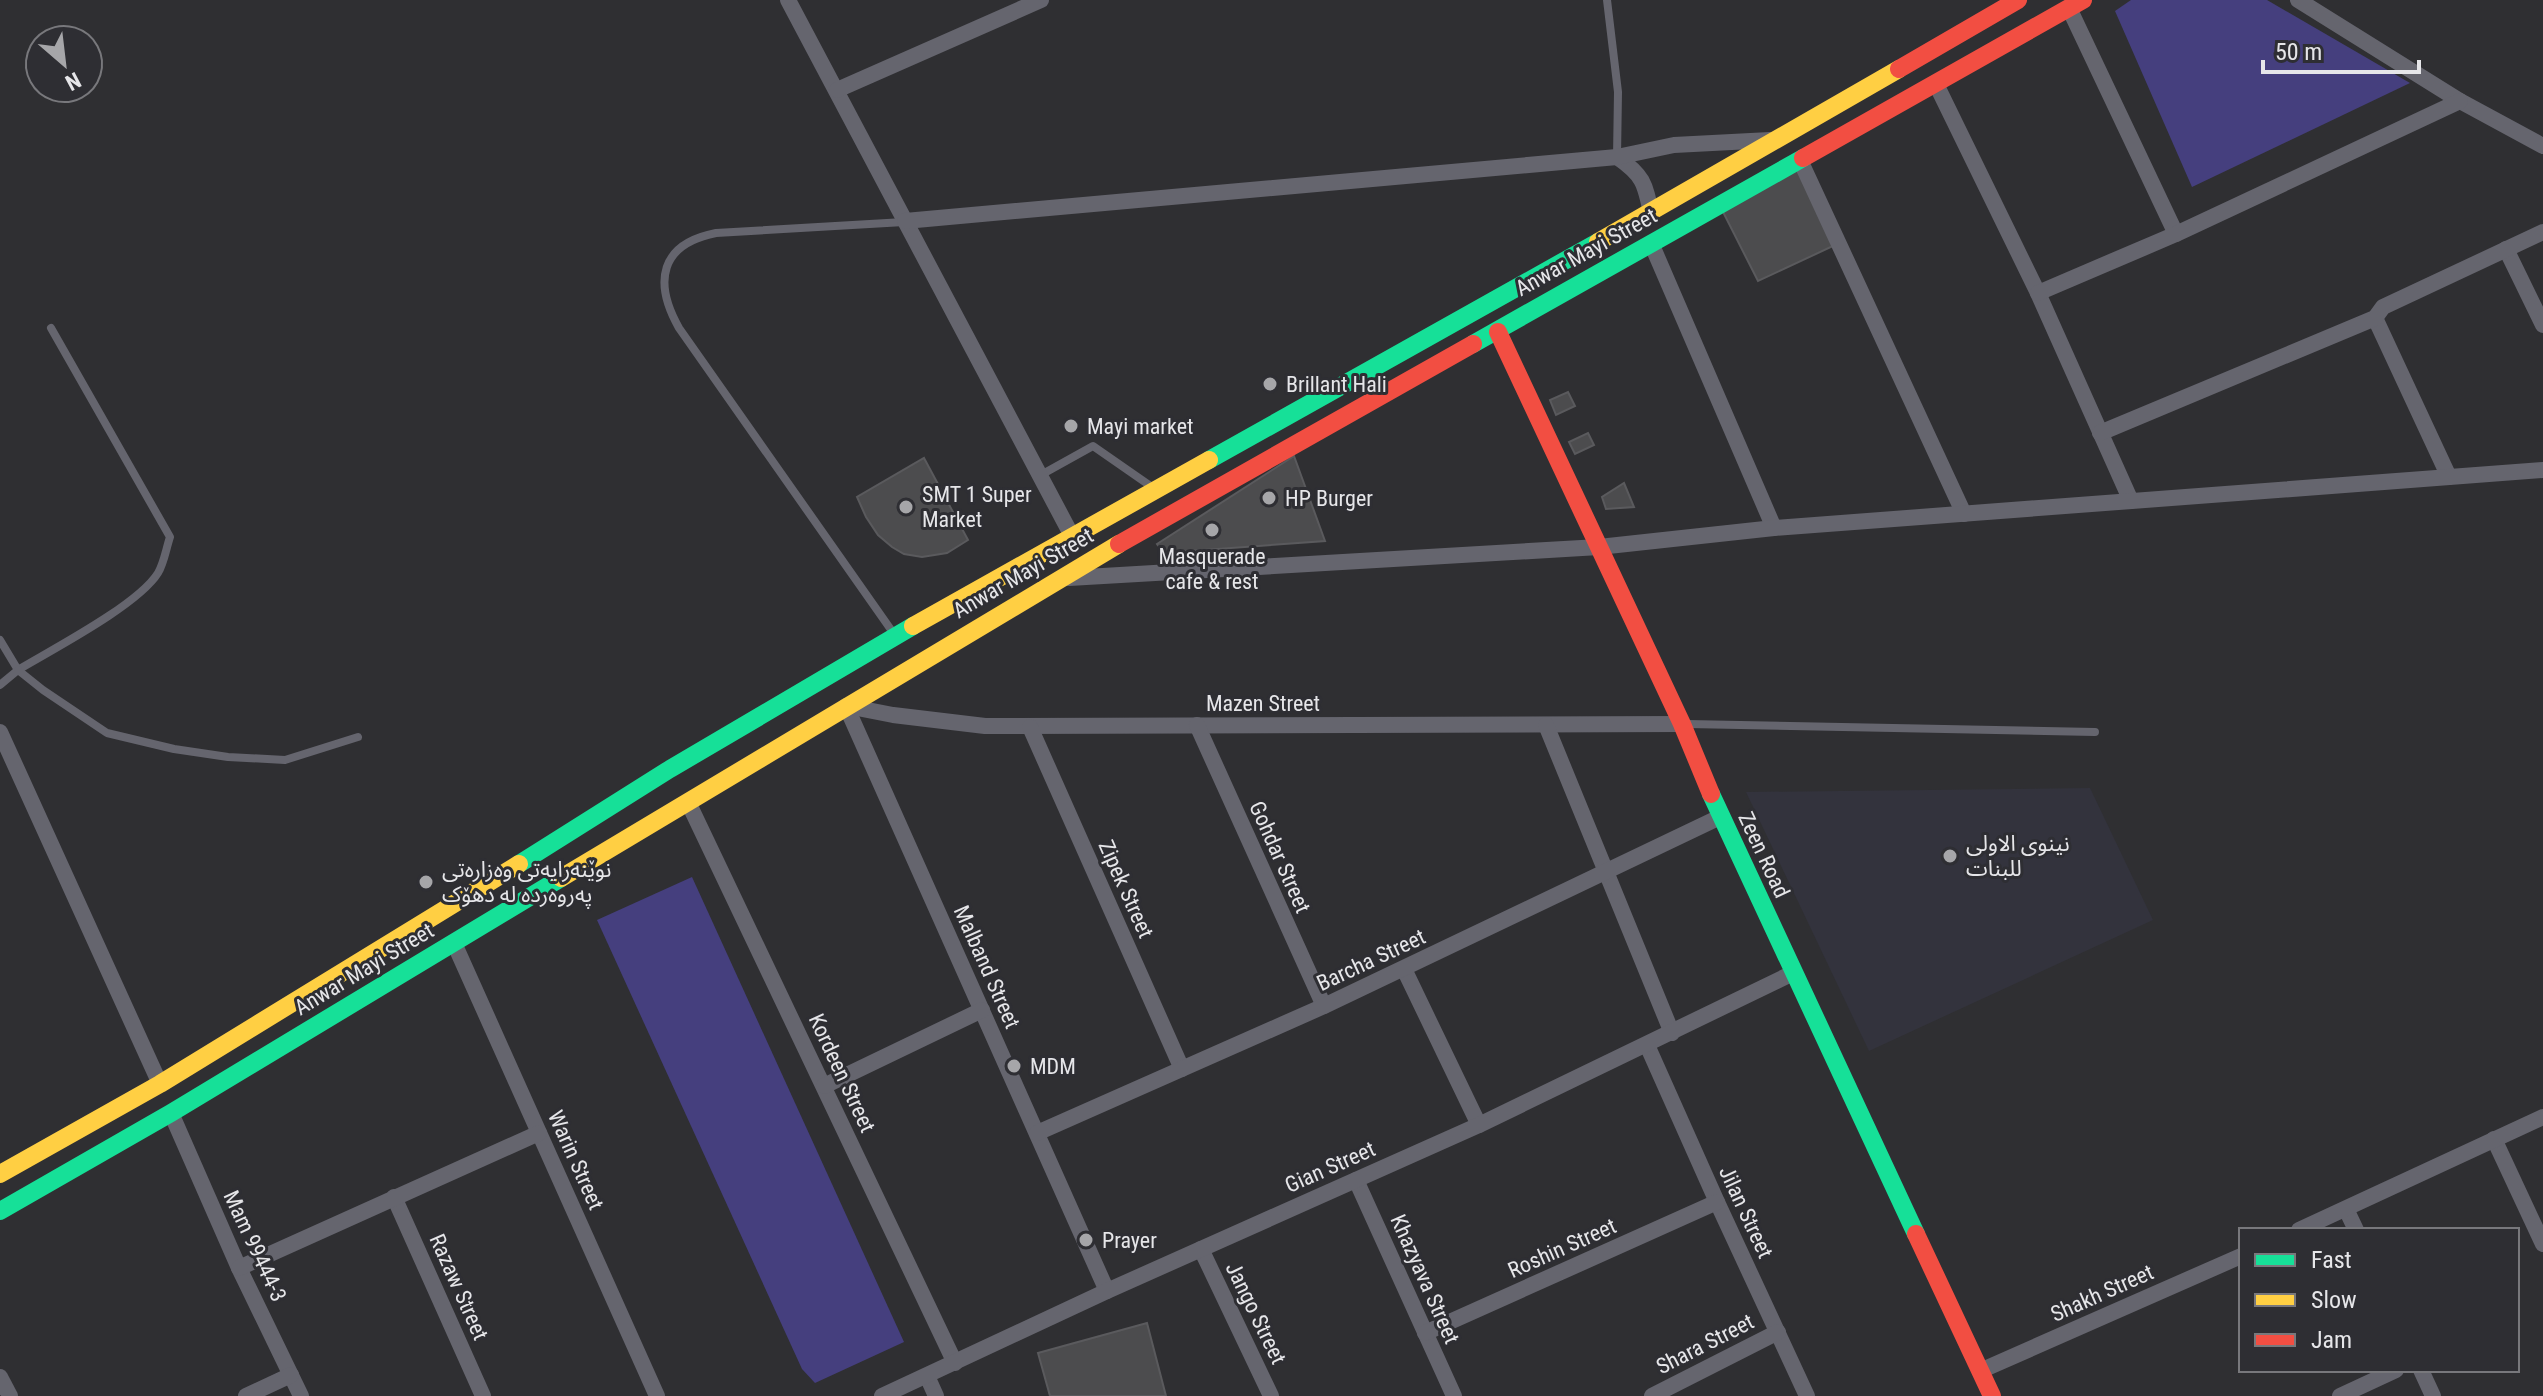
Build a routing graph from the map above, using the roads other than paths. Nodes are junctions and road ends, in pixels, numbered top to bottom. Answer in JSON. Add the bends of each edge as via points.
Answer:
{"nodes":[{"id":1,"x":788,"y":0,"type":"edge"},
{"id":2,"x":1041,"y":0,"type":"edge"},
{"id":3,"x":1607,"y":0,"type":"edge"},
{"id":4,"x":2018,"y":0,"type":"edge"},
{"id":5,"x":2298,"y":0,"type":"edge"},
{"id":6,"x":2076,"y":4,"type":"edge"},
{"id":7,"x":1936,"y":84,"type":"junction"},
{"id":8,"x":837,"y":90,"type":"junction"},
{"id":9,"x":2460,"y":101,"type":"junction"},
{"id":10,"x":1776,"y":140,"type":"junction"},
{"id":11,"x":2543,"y":146,"type":"edge"},
{"id":12,"x":1617,"y":157,"type":"junction"},
{"id":13,"x":1800,"y":160,"type":"junction"},
{"id":14,"x":1651,"y":213,"type":"junction"},
{"id":15,"x":905,"y":221,"type":"junction"},
{"id":16,"x":2543,"y":232,"type":"edge"},
{"id":17,"x":2176,"y":234,"type":"junction"},
{"id":18,"x":1651,"y":243,"type":"junction"},
{"id":19,"x":2506,"y":249,"type":"junction"},
{"id":20,"x":2038,"y":293,"type":"junction"},
{"id":21,"x":2375,"y":318,"type":"junction"},
{"id":22,"x":2543,"y":325,"type":"edge"},
{"id":23,"x":51,"y":328,"type":"dead end"},
{"id":24,"x":1498,"y":332,"type":"junction"},
{"id":25,"x":1319,"y":397,"type":"junction"},
{"id":26,"x":1336,"y":423,"type":"junction"},
{"id":27,"x":2100,"y":433,"type":"junction"},
{"id":28,"x":2543,"y":470,"type":"edge"},
{"id":29,"x":1039,"y":476,"type":"junction"},
{"id":30,"x":2449,"y":477,"type":"junction"},
{"id":31,"x":1156,"y":490,"type":"junction"},
{"id":32,"x":2131,"y":501,"type":"junction"},
{"id":33,"x":1964,"y":514,"type":"junction"},
{"id":34,"x":1774,"y":528,"type":"junction"},
{"id":35,"x":1073,"y":538,"type":"junction"},
{"id":36,"x":1599,"y":547,"type":"junction"},
{"id":37,"x":1059,"y":578,"type":"junction"},
{"id":38,"x":896,"y":637,"type":"junction"},
{"id":39,"x":0,"y":640,"type":"edge"},
{"id":40,"x":18,"y":670,"type":"junction"},
{"id":41,"x":0,"y":685,"type":"edge"},
{"id":42,"x":846,"y":706,"type":"junction"},
{"id":43,"x":1682,"y":724,"type":"junction"},
{"id":44,"x":1197,"y":725,"type":"junction"},
{"id":45,"x":1546,"y":725,"type":"junction"},
{"id":46,"x":1030,"y":727,"type":"junction"},
{"id":47,"x":0,"y":732,"type":"edge"},
{"id":48,"x":2095,"y":732,"type":"dead end"},
{"id":49,"x":358,"y":737,"type":"dead end"},
{"id":50,"x":688,"y":802,"type":"junction"},
{"id":51,"x":1720,"y":817,"type":"junction"},
{"id":52,"x":1608,"y":872,"type":"junction"},
{"id":53,"x":454,"y":943,"type":"junction"},
{"id":54,"x":1404,"y":969,"type":"junction"},
{"id":55,"x":1793,"y":973,"type":"junction"},
{"id":56,"x":1324,"y":1006,"type":"junction"},
{"id":57,"x":982,"y":1010,"type":"junction"},
{"id":58,"x":1672,"y":1033,"type":"junction"},
{"id":59,"x":1647,"y":1045,"type":"junction"},
{"id":60,"x":1182,"y":1069,"type":"junction"},
{"id":61,"x":160,"y":1084,"type":"junction"},
{"id":62,"x":824,"y":1086,"type":"junction"},
{"id":63,"x":171,"y":1113,"type":"junction"},
{"id":64,"x":2543,"y":1117,"type":"edge"},
{"id":65,"x":1479,"y":1125,"type":"junction"},
{"id":66,"x":539,"y":1133,"type":"junction"},
{"id":67,"x":1037,"y":1133,"type":"junction"},
{"id":68,"x":2494,"y":1139,"type":"junction"},
{"id":69,"x":0,"y":1174,"type":"edge"},
{"id":70,"x":1356,"y":1180,"type":"junction"},
{"id":71,"x":394,"y":1197,"type":"junction"},
{"id":72,"x":1717,"y":1202,"type":"junction"},
{"id":73,"x":2346,"y":1209,"type":"junction"},
{"id":74,"x":0,"y":1211,"type":"edge"},
{"id":75,"x":2303,"y":1228,"type":"edge"},
{"id":76,"x":2355,"y":1228,"type":"edge"},
{"id":77,"x":2543,"y":1244,"type":"edge"},
{"id":78,"x":1201,"y":1249,"type":"junction"},
{"id":79,"x":2239,"y":1257,"type":"edge"},
{"id":80,"x":239,"y":1268,"type":"junction"},
{"id":81,"x":1107,"y":1291,"type":"junction"},
{"id":82,"x":1778,"y":1332,"type":"junction"},
{"id":83,"x":1425,"y":1333,"type":"junction"},
{"id":84,"x":955,"y":1363,"type":"junction"},
{"id":85,"x":1980,"y":1371,"type":"junction"},
{"id":86,"x":2392,"y":1372,"type":"edge"},
{"id":87,"x":2422,"y":1372,"type":"edge"},
{"id":88,"x":291,"y":1375,"type":"junction"},
{"id":89,"x":927,"y":1376,"type":"junction"},
{"id":90,"x":0,"y":1377,"type":"edge"},
{"id":91,"x":10,"y":1396,"type":"edge"},
{"id":92,"x":246,"y":1396,"type":"edge"},
{"id":93,"x":301,"y":1396,"type":"edge"},
{"id":94,"x":483,"y":1396,"type":"edge"},
{"id":95,"x":657,"y":1396,"type":"edge"},
{"id":96,"x":882,"y":1396,"type":"edge"},
{"id":97,"x":936,"y":1396,"type":"edge"},
{"id":98,"x":1271,"y":1396,"type":"edge"},
{"id":99,"x":1454,"y":1396,"type":"edge"},
{"id":100,"x":1652,"y":1396,"type":"edge"},
{"id":101,"x":1807,"y":1396,"type":"edge"},
{"id":102,"x":1992,"y":1396,"type":"edge"},
{"id":103,"x":2340,"y":1396,"type":"edge"},
{"id":104,"x":2433,"y":1396,"type":"edge"}],
"edges":[{"from":1,"to":8,"type":"street"},
{"from":2,"to":8,"type":"street"},
{"from":3,"to":12,"type":"lane","via":[[1618,92]]},
{"from":4,"to":10,"type":"main road","name":"Anwar Mayi Street"},
{"from":5,"to":9,"type":"street"},
{"from":6,"to":7,"type":"main road","name":"Anwar Mayi Street"},
{"from":6,"to":17,"type":"street"},
{"from":7,"to":13,"type":"main road","name":"Anwar Mayi Street"},
{"from":7,"to":20,"type":"street"},
{"from":8,"to":15,"type":"street"},
{"from":9,"to":11,"type":"street"},
{"from":9,"to":17,"type":"street"},
{"from":10,"to":12,"type":"street","via":[[1674,145]]},
{"from":10,"to":14,"type":"main road","name":"Anwar Mayi Street"},
{"from":12,"to":14,"type":"street","via":[[1645,183]]},
{"from":12,"to":15,"type":"street"},
{"from":13,"to":18,"type":"main road","name":"Anwar Mayi Street"},
{"from":13,"to":33,"type":"street"},
{"from":14,"to":25,"type":"main road","name":"Anwar Mayi Street"},
{"from":15,"to":29,"type":"street"},
{"from":15,"to":38,"type":"lane","via":[[698,236],[670,260],[664,278],[664,296],[679,328]]},
{"from":16,"to":19,"type":"street"},
{"from":17,"to":20,"type":"street"},
{"from":18,"to":24,"type":"main road","name":"Anwar Mayi Street"},
{"from":18,"to":34,"type":"street"},
{"from":19,"to":21,"type":"street","via":[[2383,307]]},
{"from":19,"to":22,"type":"street"},
{"from":20,"to":27,"type":"street"},
{"from":21,"to":27,"type":"street"},
{"from":21,"to":30,"type":"street"},
{"from":23,"to":40,"type":"lane","via":[[170,537],[160,570],[149,585]]},
{"from":24,"to":26,"type":"main road","name":"Anwar Mayi Street"},
{"from":24,"to":36,"type":"main road","name":"Zeen Road"},
{"from":25,"to":26,"type":"main road"},
{"from":25,"to":31,"type":"main road","name":"Anwar Mayi Street"},
{"from":26,"to":37,"type":"main road","name":"Anwar Mayi Street"},
{"from":27,"to":32,"type":"street"},
{"from":28,"to":30,"type":"street"},
{"from":29,"to":31,"type":"lane","via":[[1093,446]]},
{"from":29,"to":35,"type":"street"},
{"from":30,"to":32,"type":"street"},
{"from":31,"to":35,"type":"main road","name":"Anwar Mayi Street"},
{"from":32,"to":33,"type":"street"},
{"from":33,"to":34,"type":"street"},
{"from":34,"to":36,"type":"street"},
{"from":35,"to":38,"type":"main road","name":"Anwar Mayi Street"},
{"from":36,"to":37,"type":"street"},
{"from":36,"to":43,"type":"main road","name":"Zeen Road"},
{"from":37,"to":42,"type":"main road","name":"Anwar Mayi Street"},
{"from":38,"to":61,"type":"main road","name":"Anwar Mayi Street","via":[[670,769]]},
{"from":39,"to":40,"type":"lane"},
{"from":40,"to":41,"type":"lane"},
{"from":40,"to":49,"type":"lane","via":[[107,733],[174,749],[285,760]]},
{"from":42,"to":46,"type":"street","name":"Mazen Street","via":[[938,722]]},
{"from":42,"to":50,"type":"main road","name":"Anwar Mayi Street"},
{"from":42,"to":57,"type":"street","name":"Malband Street"},
{"from":43,"to":45,"type":"street","name":"Mazen Street"},
{"from":43,"to":48,"type":"lane"},
{"from":43,"to":51,"type":"main road","name":"Zeen Road"},
{"from":44,"to":45,"type":"street","name":"Mazen Street"},
{"from":44,"to":46,"type":"street","name":"Mazen Street"},
{"from":44,"to":56,"type":"street","name":"Gohdar Street"},
{"from":45,"to":52,"type":"street"},
{"from":46,"to":60,"type":"street","name":"Zipek Street"},
{"from":47,"to":61,"type":"street"},
{"from":50,"to":53,"type":"main road","name":"Anwar Mayi Street"},
{"from":50,"to":62,"type":"street","name":"Kordeen Street"},
{"from":51,"to":52,"type":"street","name":"Barcha Street"},
{"from":51,"to":55,"type":"main road","name":"Zeen Road"},
{"from":52,"to":54,"type":"street","name":"Barcha Street"},
{"from":52,"to":58,"type":"street"},
{"from":53,"to":63,"type":"main road","name":"Anwar Mayi Street"},
{"from":53,"to":66,"type":"street","name":"Warin Street"},
{"from":54,"to":56,"type":"street","name":"Barcha Street"},
{"from":54,"to":65,"type":"street"},
{"from":55,"to":58,"type":"street","name":"Gian Street"},
{"from":55,"to":85,"type":"main road","name":"Zeen Road"},
{"from":56,"to":60,"type":"street","name":"Barcha Street"},
{"from":57,"to":62,"type":"street"},
{"from":57,"to":67,"type":"street","name":"Malband Street"},
{"from":58,"to":59,"type":"street","name":"Gian Street"},
{"from":59,"to":65,"type":"street","name":"Gian Street"},
{"from":59,"to":72,"type":"street","name":"Jilan Street"},
{"from":60,"to":67,"type":"street","name":"Barcha Street"},
{"from":61,"to":69,"type":"main road","name":"Anwar Mayi Street"},
{"from":62,"to":84,"type":"street","name":"Kordeen Street"},
{"from":63,"to":74,"type":"main road","name":"Anwar Mayi Street"},
{"from":63,"to":80,"type":"street","name":"Mam 99444-3"},
{"from":64,"to":68,"type":"street"},
{"from":65,"to":70,"type":"street","name":"Gian Street"},
{"from":66,"to":71,"type":"street"},
{"from":66,"to":95,"type":"street","name":"Warin Street"},
{"from":67,"to":81,"type":"street","name":"Malband Street"},
{"from":68,"to":73,"type":"street"},
{"from":68,"to":77,"type":"street"},
{"from":70,"to":78,"type":"street","name":"Gian Street"},
{"from":70,"to":83,"type":"street","name":"Khazyava Street"},
{"from":71,"to":80,"type":"street"},
{"from":71,"to":94,"type":"street","name":"Razaw Street"},
{"from":72,"to":82,"type":"street","name":"Jilan Street"},
{"from":72,"to":83,"type":"street","name":"Roshin Street"},
{"from":73,"to":75,"type":"street"},
{"from":73,"to":76,"type":"street"},
{"from":78,"to":81,"type":"street","name":"Gian Street"},
{"from":78,"to":98,"type":"street","name":"Jango Street"},
{"from":79,"to":85,"type":"street","name":"Shakh Street"},
{"from":80,"to":88,"type":"street","name":"Mam 99444-3"},
{"from":81,"to":84,"type":"street","name":"Gian Street"},
{"from":82,"to":100,"type":"street","name":"Shara Street"},
{"from":82,"to":101,"type":"street","name":"Jilan Street"},
{"from":83,"to":99,"type":"street","name":"Khazyava Street"},
{"from":84,"to":89,"type":"street","name":"Gian Street"},
{"from":85,"to":102,"type":"main road","name":"Zeen Road"},
{"from":86,"to":103,"type":"street"},
{"from":87,"to":104,"type":"street"},
{"from":88,"to":92,"type":"street"},
{"from":88,"to":93,"type":"street","name":"Mam 99444-3"},
{"from":89,"to":96,"type":"street","name":"Gian Street"},
{"from":89,"to":97,"type":"street"},
{"from":90,"to":91,"type":"street"}]}
